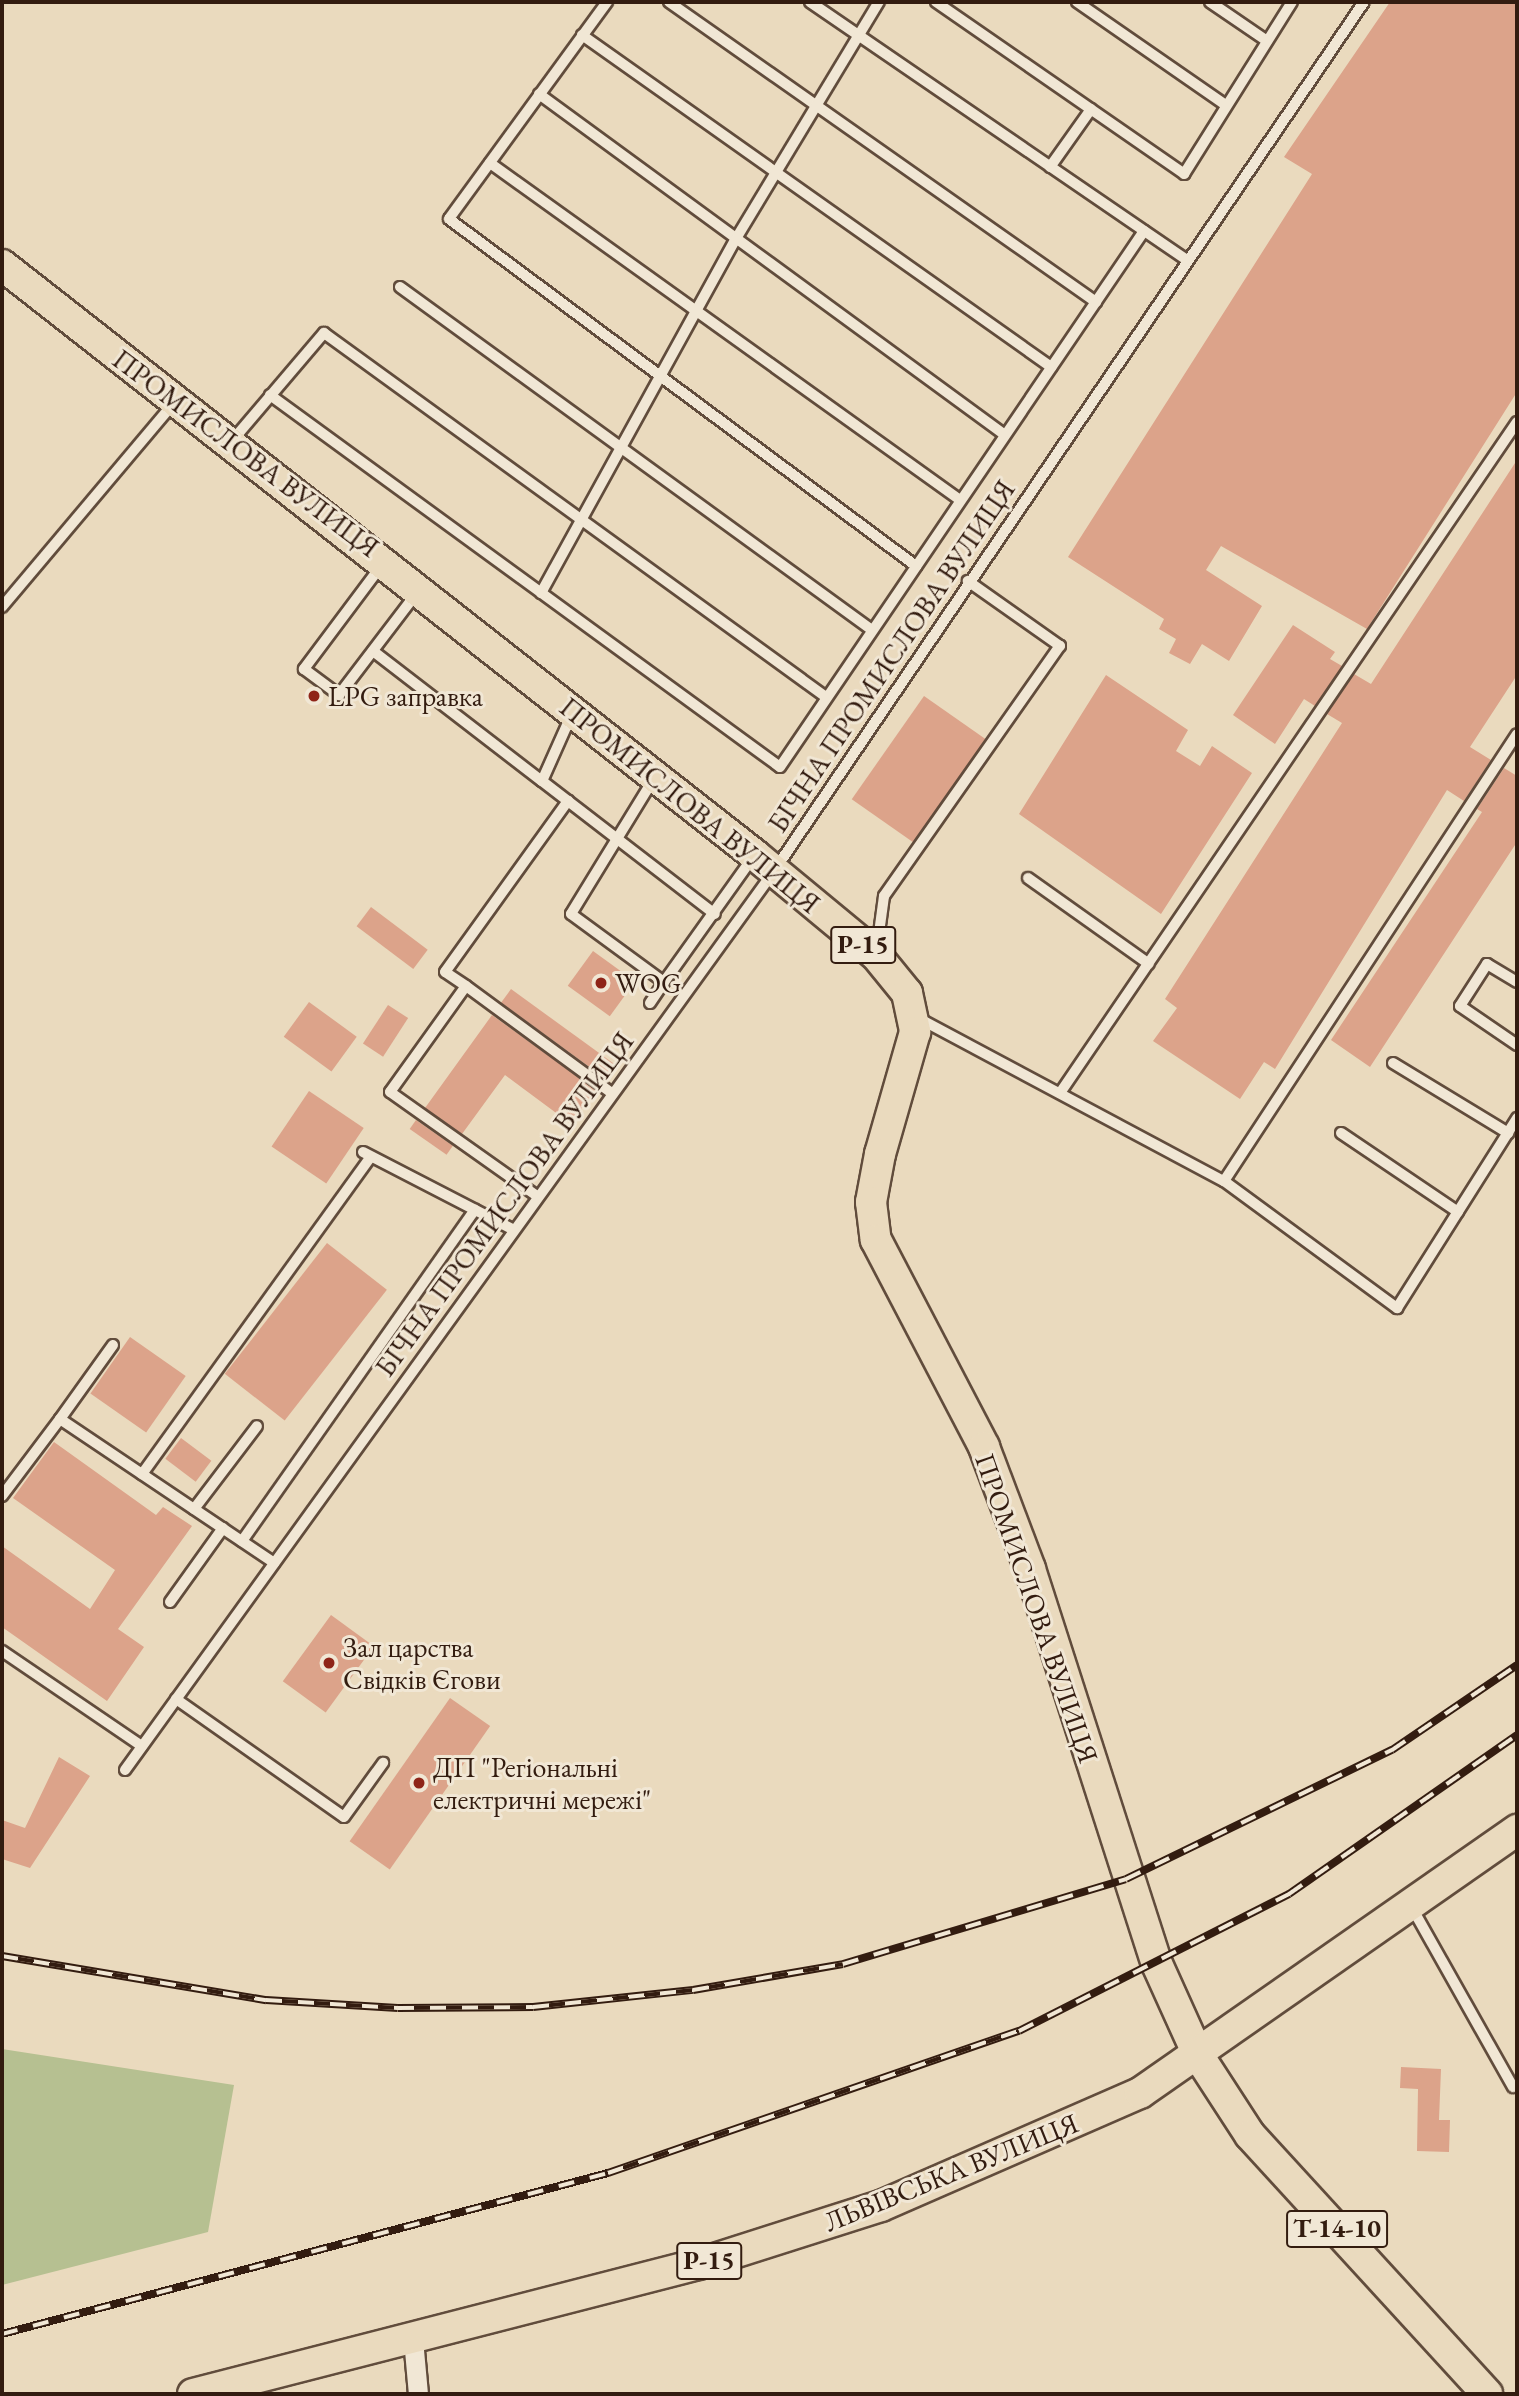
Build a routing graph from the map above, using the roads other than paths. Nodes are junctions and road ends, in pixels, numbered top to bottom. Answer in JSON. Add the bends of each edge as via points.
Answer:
{"nodes":[{"id":1,"x":607,"y":2,"type":"edge"},
{"id":2,"x":669,"y":2,"type":"edge"},
{"id":3,"x":810,"y":2,"type":"edge"},
{"id":4,"x":879,"y":2,"type":"edge"},
{"id":5,"x":936,"y":2,"type":"edge"},
{"id":6,"x":1077,"y":2,"type":"edge"},
{"id":7,"x":1210,"y":2,"type":"edge"},
{"id":8,"x":1292,"y":2,"type":"edge"},
{"id":9,"x":1364,"y":2,"type":"edge"},
{"id":10,"x":582,"y":35,"type":"junction"},
{"id":11,"x":859,"y":35,"type":"junction"},
{"id":12,"x":1267,"y":41,"type":"junction"},
{"id":13,"x":539,"y":94,"type":"junction"},
{"id":14,"x":1226,"y":105,"type":"junction"},
{"id":15,"x":814,"y":106,"type":"junction"},
{"id":16,"x":1091,"y":109,"type":"junction"},
{"id":17,"x":490,"y":163,"type":"junction"},
{"id":18,"x":1050,"y":167,"type":"junction"},
{"id":19,"x":775,"y":174,"type":"junction"},
{"id":20,"x":1144,"y":231,"type":"junction"},
{"id":21,"x":737,"y":237,"type":"junction"},
{"id":22,"x":1187,"y":260,"type":"junction"},
{"id":23,"x":2,"y":265,"type":"edge"},
{"id":24,"x":400,"y":287,"type":"dead end"},
{"id":25,"x":1096,"y":302,"type":"junction"},
{"id":26,"x":696,"y":312,"type":"junction"},
{"id":27,"x":1051,"y":367,"type":"junction"},
{"id":28,"x":660,"y":379,"type":"junction"},
{"id":29,"x":270,"y":396,"type":"junction"},
{"id":30,"x":175,"y":401,"type":"junction"},
{"id":31,"x":1517,"y":422,"type":"edge"},
{"id":32,"x":1005,"y":435,"type":"junction"},
{"id":33,"x":230,"y":444,"type":"junction"},
{"id":34,"x":624,"y":450,"type":"junction"},
{"id":35,"x":960,"y":500,"type":"junction"},
{"id":36,"x":582,"y":521,"type":"junction"},
{"id":37,"x":386,"y":560,"type":"junction"},
{"id":38,"x":916,"y":566,"type":"junction"},
{"id":39,"x":968,"y":581,"type":"junction"},
{"id":40,"x":421,"y":587,"type":"junction"},
{"id":41,"x":541,"y":593,"type":"junction"},
{"id":42,"x":2,"y":607,"type":"edge"},
{"id":43,"x":872,"y":630,"type":"junction"},
{"id":44,"x":373,"y":650,"type":"junction"},
{"id":45,"x":826,"y":697,"type":"junction"},
{"id":46,"x":572,"y":712,"type":"junction"},
{"id":47,"x":1517,"y":734,"type":"edge"},
{"id":48,"x":655,"y":777,"type":"junction"},
{"id":49,"x":542,"y":781,"type":"junction"},
{"id":50,"x":568,"y":801,"type":"junction"},
{"id":51,"x":616,"y":839,"type":"junction"},
{"id":52,"x":764,"y":863,"type":"junction"},
{"id":53,"x":1028,"y":878,"type":"dead end"},
{"id":54,"x":715,"y":914,"type":"junction"},
{"id":55,"x":876,"y":955,"type":"junction"},
{"id":56,"x":1149,"y":964,"type":"junction"},
{"id":57,"x":664,"y":982,"type":"junction"},
{"id":58,"x":1517,"y":982,"type":"edge"},
{"id":59,"x":466,"y":986,"type":"junction"},
{"id":60,"x":650,"y":1003,"type":"dead end"},
{"id":61,"x":913,"y":1015,"type":"junction"},
{"id":62,"x":1517,"y":1045,"type":"edge"},
{"id":63,"x":1393,"y":1063,"type":"dead end"},
{"id":64,"x":1060,"y":1093,"type":"junction"},
{"id":65,"x":613,"y":1094,"type":"junction"},
{"id":66,"x":1517,"y":1118,"type":"edge"},
{"id":67,"x":1341,"y":1133,"type":"dead end"},
{"id":68,"x":1508,"y":1133,"type":"junction"},
{"id":69,"x":1224,"y":1181,"type":"junction"},
{"id":70,"x":537,"y":1196,"type":"junction"},
{"id":71,"x":475,"y":1210,"type":"junction"},
{"id":72,"x":1458,"y":1212,"type":"junction"},
{"id":73,"x":514,"y":1230,"type":"junction"},
{"id":74,"x":113,"y":1345,"type":"dead end"},
{"id":75,"x":60,"y":1419,"type":"junction"},
{"id":76,"x":257,"y":1426,"type":"dead end"},
{"id":77,"x":142,"y":1474,"type":"junction"},
{"id":78,"x":2,"y":1496,"type":"edge"},
{"id":79,"x":194,"y":1509,"type":"junction"},
{"id":80,"x":223,"y":1528,"type":"junction"},
{"id":81,"x":242,"y":1541,"type":"junction"},
{"id":82,"x":274,"y":1563,"type":"junction"},
{"id":83,"x":170,"y":1602,"type":"dead end"},
{"id":84,"x":2,"y":1651,"type":"edge"},
{"id":85,"x":176,"y":1699,"type":"junction"},
{"id":86,"x":142,"y":1746,"type":"junction"},
{"id":87,"x":383,"y":1763,"type":"dead end"},
{"id":88,"x":125,"y":1770,"type":"dead end"},
{"id":89,"x":1517,"y":1830,"type":"edge"},
{"id":90,"x":1410,"y":1906,"type":"junction"},
{"id":91,"x":1198,"y":2055,"type":"junction"},
{"id":92,"x":1513,"y":2087,"type":"dead end"},
{"id":93,"x":413,"y":2339,"type":"junction"},
{"id":94,"x":193,"y":2394,"type":"edge"},
{"id":95,"x":418,"y":2394,"type":"edge"},
{"id":96,"x":1487,"y":2394,"type":"edge"}],
"edges":[{"from":1,"to":10,"type":"lane"},
{"from":2,"to":15,"type":"lane"},
{"from":3,"to":11,"type":"lane"},
{"from":4,"to":11,"type":"lane"},
{"from":5,"to":16,"type":"lane"},
{"from":6,"to":14,"type":"lane"},
{"from":7,"to":12,"type":"lane"},
{"from":8,"to":12,"type":"lane"},
{"from":9,"to":22,"type":"lane","name":"БІЧНА ПРОМИСЛОВА ВУЛИЦЯ"},
{"from":10,"to":13,"type":"lane"},
{"from":10,"to":19,"type":"lane"},
{"from":11,"to":15,"type":"lane"},
{"from":11,"to":18,"type":"lane"},
{"from":12,"to":14,"type":"lane"},
{"from":13,"to":17,"type":"lane"},
{"from":13,"to":21,"type":"lane"},
{"from":14,"to":16,"type":"lane","via":[[1184,174]]},
{"from":15,"to":19,"type":"lane"},
{"from":15,"to":25,"type":"lane"},
{"from":16,"to":18,"type":"lane"},
{"from":17,"to":26,"type":"lane"},
{"from":17,"to":28,"type":"lane","via":[[449,219]]},
{"from":18,"to":20,"type":"lane"},
{"from":19,"to":21,"type":"lane"},
{"from":19,"to":27,"type":"lane"},
{"from":20,"to":22,"type":"lane"},
{"from":20,"to":25,"type":"lane"},
{"from":21,"to":26,"type":"lane"},
{"from":21,"to":32,"type":"lane"},
{"from":22,"to":39,"type":"lane","name":"БІЧНА ПРОМИСЛОВА ВУЛИЦЯ"},
{"from":23,"to":30,"type":"main road","name":"ПРОМИСЛОВА ВУЛИЦЯ","number":"Р-15"},
{"from":24,"to":34,"type":"lane"},
{"from":25,"to":27,"type":"lane"},
{"from":26,"to":28,"type":"lane"},
{"from":26,"to":35,"type":"lane"},
{"from":27,"to":32,"type":"lane"},
{"from":28,"to":34,"type":"lane"},
{"from":28,"to":38,"type":"lane"},
{"from":29,"to":33,"type":"lane"},
{"from":29,"to":36,"type":"lane","via":[[324,333]]},
{"from":29,"to":41,"type":"lane"},
{"from":30,"to":33,"type":"main road","name":"ПРОМИСЛОВА ВУЛИЦЯ","number":"Р-15"},
{"from":30,"to":42,"type":"lane"},
{"from":31,"to":56,"type":"lane"},
{"from":32,"to":35,"type":"lane"},
{"from":33,"to":37,"type":"main road","name":"ПРОМИСЛОВА ВУЛИЦЯ","number":"Р-15"},
{"from":34,"to":36,"type":"lane"},
{"from":34,"to":43,"type":"lane"},
{"from":35,"to":38,"type":"lane"},
{"from":36,"to":41,"type":"lane"},
{"from":36,"to":45,"type":"lane"},
{"from":37,"to":40,"type":"main road","name":"ПРОМИСЛОВА ВУЛИЦЯ","number":"Р-15"},
{"from":37,"to":44,"type":"lane","via":[[304,669],[339,695]]},
{"from":38,"to":43,"type":"lane"},
{"from":39,"to":52,"type":"lane","name":"БІЧНА ПРОМИСЛОВА ВУЛИЦЯ"},
{"from":39,"to":55,"type":"lane","via":[[1060,646],[884,896]]},
{"from":40,"to":44,"type":"lane"},
{"from":40,"to":46,"type":"main road","name":"ПРОМИСЛОВА ВУЛИЦЯ","number":"Р-15"},
{"from":41,"to":45,"type":"lane","via":[[780,766]]},
{"from":43,"to":45,"type":"lane"},
{"from":44,"to":49,"type":"lane"},
{"from":46,"to":48,"type":"main road","name":"ПРОМИСЛОВА ВУЛИЦЯ","number":"Р-15"},
{"from":46,"to":49,"type":"lane"},
{"from":47,"to":69,"type":"lane"},
{"from":48,"to":51,"type":"lane"},
{"from":48,"to":52,"type":"main road","name":"ПРОМИСЛОВА ВУЛИЦЯ","number":"Р-15"},
{"from":49,"to":50,"type":"lane"},
{"from":50,"to":51,"type":"lane"},
{"from":50,"to":59,"type":"lane","via":[[445,972]]},
{"from":51,"to":54,"type":"lane"},
{"from":51,"to":57,"type":"lane","via":[[571,914]]},
{"from":52,"to":54,"type":"lane"},
{"from":52,"to":55,"type":"main road","name":"ПРОМИСЛОВА ВУЛИЦЯ","number":"Р-15"},
{"from":52,"to":65,"type":"lane","name":"БІЧНА ПРОМИСЛОВА ВУЛИЦЯ"},
{"from":53,"to":56,"type":"lane"},
{"from":54,"to":57,"type":"lane"},
{"from":55,"to":61,"type":"main road","name":"ПРОМИСЛОВА ВУЛИЦЯ","number":"Р-15","via":[[907,993]]},
{"from":56,"to":64,"type":"lane"},
{"from":57,"to":60,"type":"lane"},
{"from":58,"to":62,"type":"lane","via":[[1488,964],[1460,1006]]},
{"from":59,"to":65,"type":"lane"},
{"from":59,"to":70,"type":"lane","via":[[390,1092]]},
{"from":61,"to":64,"type":"lane"},
{"from":61,"to":91,"type":"main road","name":"ПРОМИСЛОВА ВУЛИЦЯ","number":"Р-15","via":[[910,1059],[872,1202],[876,1240],[984,1447],[1030,1569],[1126,1879]]},
{"from":63,"to":68,"type":"lane"},
{"from":64,"to":69,"type":"lane"},
{"from":65,"to":70,"type":"lane","name":"БІЧНА ПРОМИСЛОВА ВУЛИЦЯ"},
{"from":66,"to":68,"type":"lane"},
{"from":67,"to":72,"type":"lane"},
{"from":68,"to":72,"type":"lane"},
{"from":69,"to":72,"type":"lane","via":[[1397,1308]]},
{"from":70,"to":73,"type":"lane","name":"БІЧНА ПРОМИСЛОВА ВУЛИЦЯ"},
{"from":71,"to":73,"type":"lane"},
{"from":71,"to":77,"type":"lane","via":[[367,1155]]},
{"from":71,"to":81,"type":"lane"},
{"from":73,"to":82,"type":"lane","name":"БІЧНА ПРОМИСЛОВА ВУЛИЦЯ"},
{"from":74,"to":75,"type":"lane"},
{"from":75,"to":77,"type":"lane"},
{"from":75,"to":78,"type":"lane"},
{"from":76,"to":79,"type":"lane"},
{"from":77,"to":79,"type":"lane"},
{"from":79,"to":80,"type":"lane"},
{"from":80,"to":81,"type":"lane"},
{"from":80,"to":83,"type":"lane"},
{"from":81,"to":82,"type":"lane"},
{"from":82,"to":85,"type":"lane","name":"БІЧНА ПРОМИСЛОВА ВУЛИЦЯ"},
{"from":84,"to":86,"type":"lane"},
{"from":85,"to":86,"type":"lane","name":"БІЧНА ПРОМИСЛОВА ВУЛИЦЯ"},
{"from":85,"to":87,"type":"lane","via":[[344,1817]]},
{"from":86,"to":88,"type":"lane","name":"БІЧНА ПРОМИСЛОВА ВУЛИЦЯ"},
{"from":89,"to":90,"type":"main road","name":"ЛЬВІВСЬКА ВУЛИЦЯ"},
{"from":90,"to":91,"type":"main road","name":"ЛЬВІВСЬКА ВУЛИЦЯ"},
{"from":90,"to":92,"type":"lane"},
{"from":91,"to":93,"type":"main road","name":"ЛЬВІВСЬКА ВУЛИЦЯ","number":"Р-15","via":[[1140,2093],[881,2206],[699,2264]]},
{"from":91,"to":96,"type":"main road","number":"Т-14-10","via":[[1250,2135]]},
{"from":93,"to":94,"type":"main road","name":"ЛЬВІВСЬКА ВУЛИЦЯ","number":"Р-15"},
{"from":93,"to":95,"type":"street"}]}
